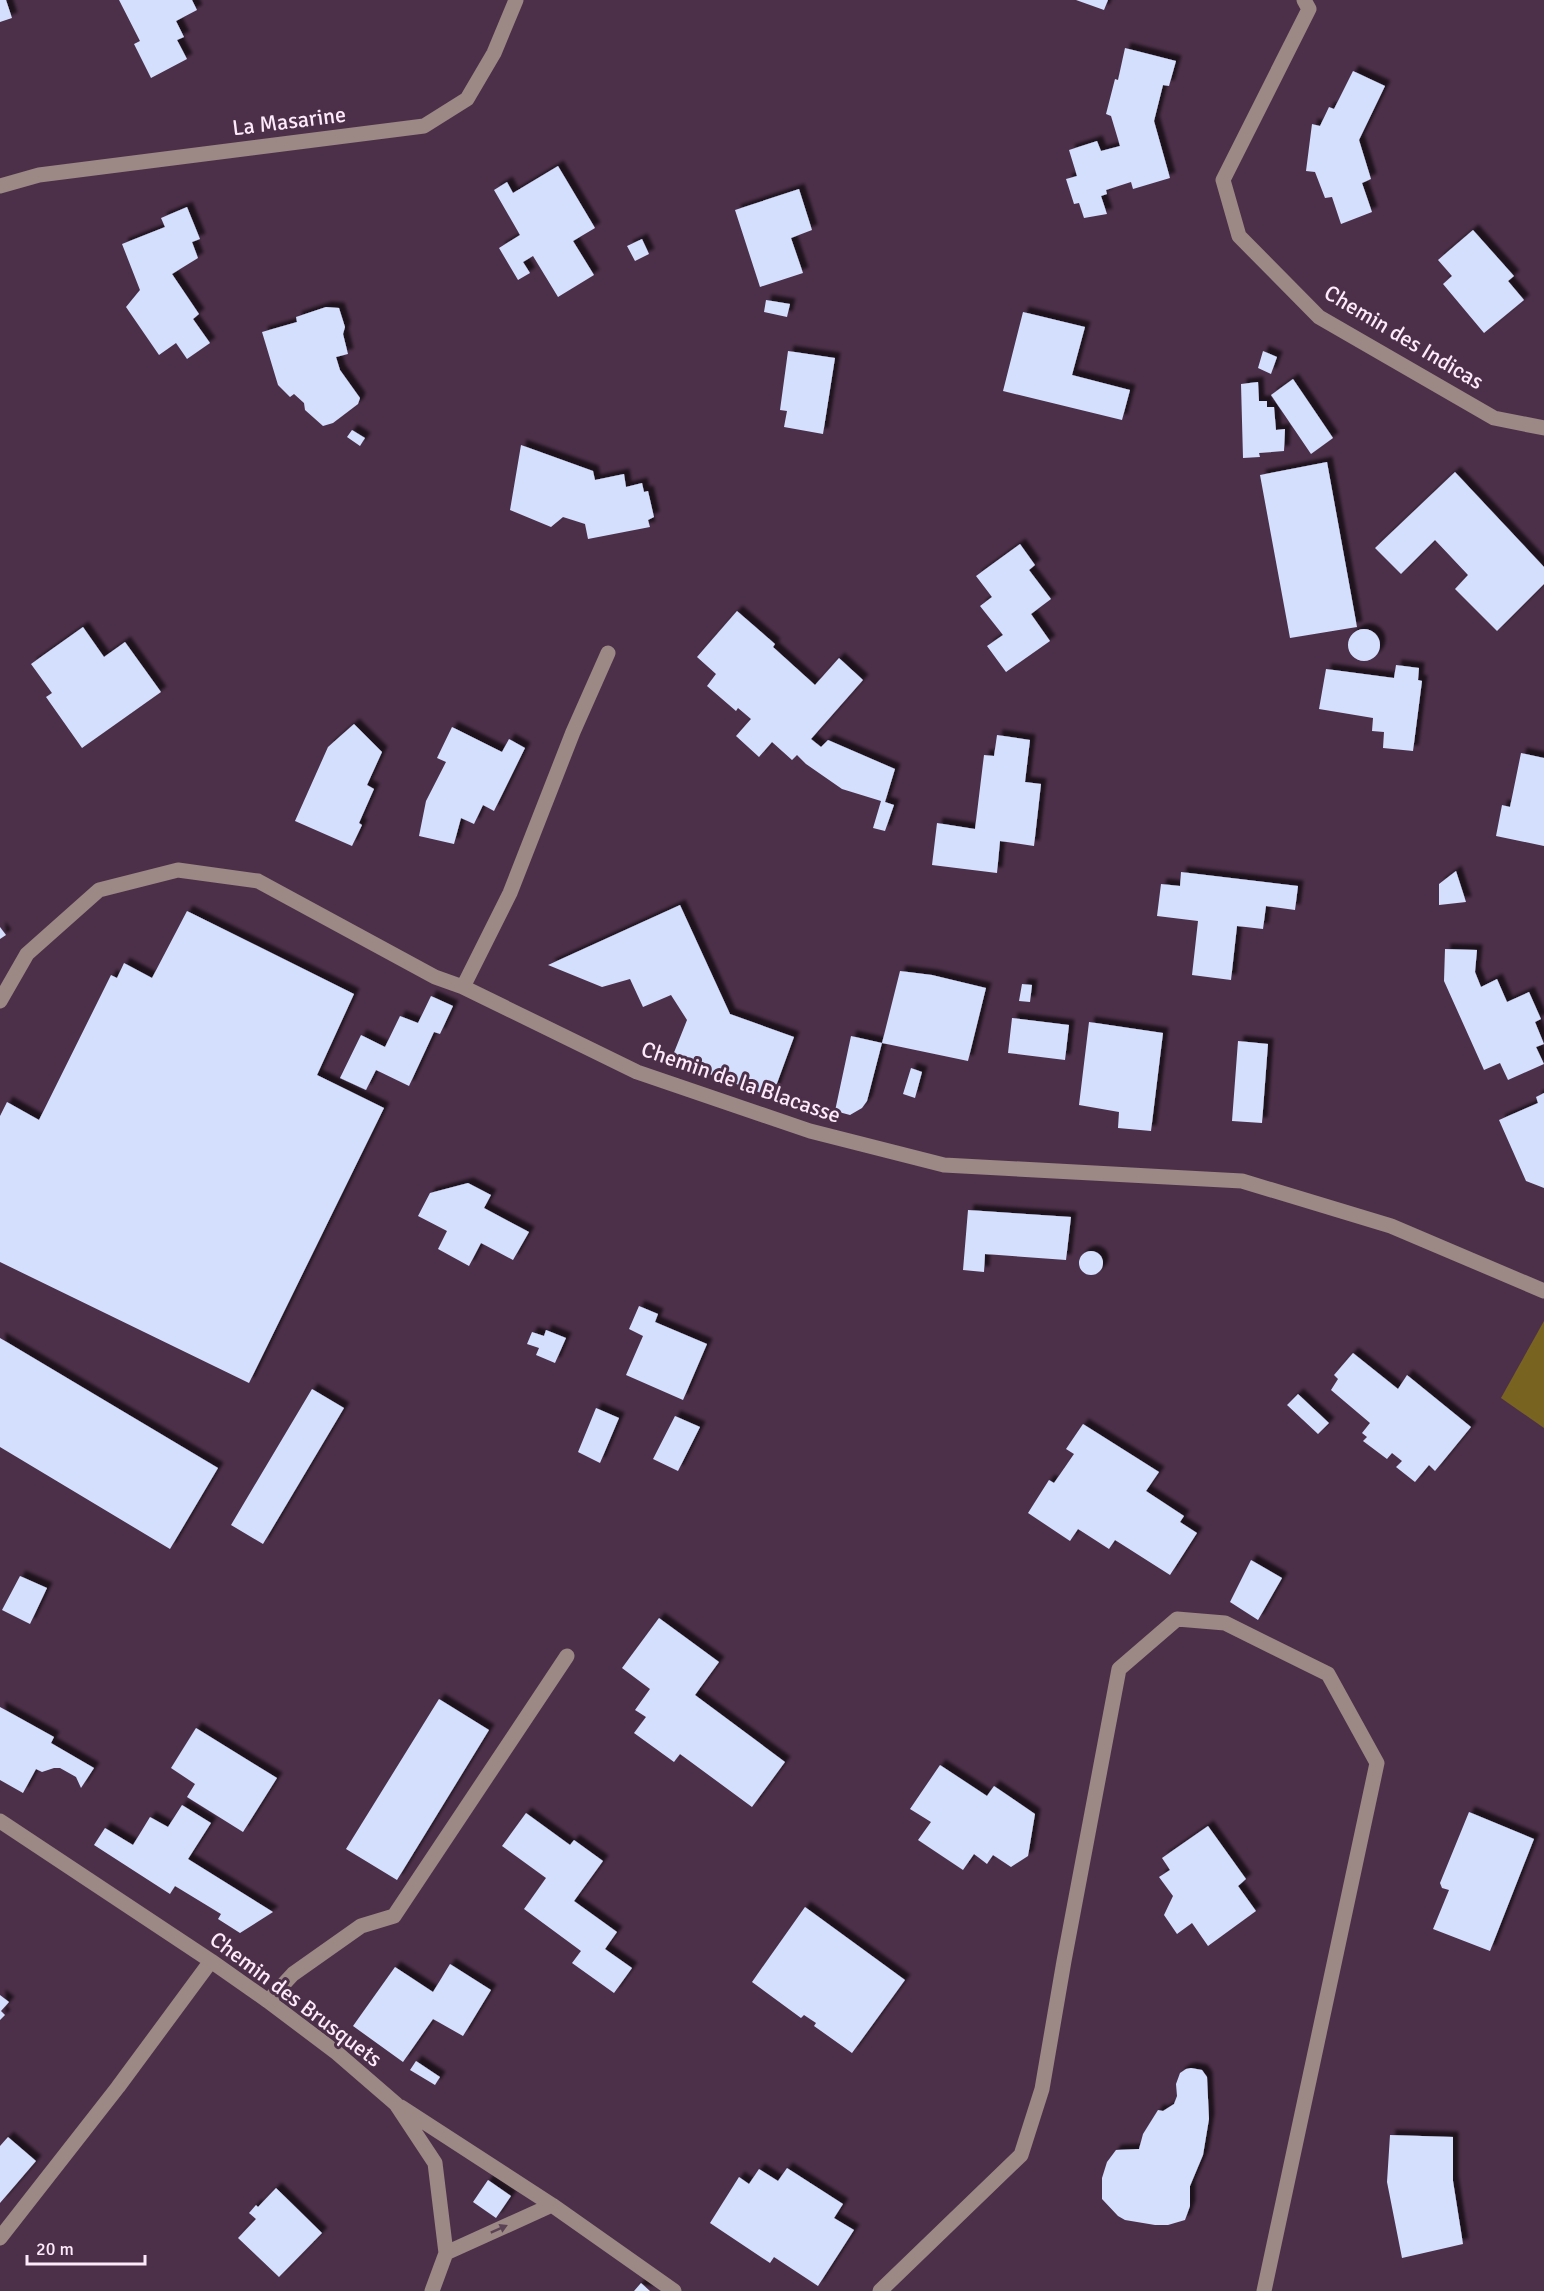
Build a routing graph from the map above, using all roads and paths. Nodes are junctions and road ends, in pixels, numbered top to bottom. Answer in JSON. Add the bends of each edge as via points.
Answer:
{"nodes":[{"id":1,"x":516,"y":0,"type":"edge"},
{"id":2,"x":1304,"y":0,"type":"edge"},
{"id":3,"x":0,"y":186,"type":"edge"},
{"id":4,"x":1544,"y":428,"type":"edge"},
{"id":5,"x":608,"y":653,"type":"dead end"},
{"id":6,"x":463,"y":987,"type":"junction"},
{"id":7,"x":0,"y":1001,"type":"edge"},
{"id":8,"x":1544,"y":1292,"type":"edge"},
{"id":9,"x":567,"y":1656,"type":"dead end"},
{"id":10,"x":0,"y":1821,"type":"edge"},
{"id":11,"x":211,"y":1961,"type":"junction"},
{"id":12,"x":268,"y":2001,"type":"junction"},
{"id":13,"x":396,"y":2104,"type":"junction"},
{"id":14,"x":552,"y":2205,"type":"junction"},
{"id":15,"x":0,"y":2238,"type":"edge"},
{"id":16,"x":446,"y":2253,"type":"junction"},
{"id":17,"x":432,"y":2291,"type":"edge"},
{"id":18,"x":674,"y":2291,"type":"edge"},
{"id":19,"x":880,"y":2291,"type":"edge"},
{"id":20,"x":1264,"y":2291,"type":"edge"}],
"edges":[{"from":1,"to":3,"type":"street","name":"La Masarine","via":[[494,53],[467,99],[424,126],[39,175]]},
{"from":2,"to":4,"type":"street","name":"Chemin des Indicas","via":[[1309,9],[1223,180],[1239,236],[1319,317],[1494,418]]},
{"from":5,"to":6,"type":"street","via":[[510,893]]},
{"from":6,"to":7,"type":"street","name":"Chemin de la Blacasse","via":[[435,977],[258,881],[178,870],[99,890],[27,954]]},
{"from":6,"to":8,"type":"street","name":"Chemin de la Blacasse","via":[[637,1072],[810,1131],[944,1165],[1242,1180],[1390,1226]]},
{"from":9,"to":12,"type":"street","via":[[394,1916],[361,1926],[293,1974]]},
{"from":10,"to":11,"type":"street","name":"Chemin des Brusquets"},
{"from":11,"to":12,"type":"street","name":"Chemin des Brusquets"},
{"from":11,"to":15,"type":"street"},
{"from":12,"to":13,"type":"street","name":"Chemin des Brusquets"},
{"from":13,"to":14,"type":"street"},
{"from":13,"to":16,"type":"street","name":"Chemin des Brusquets","via":[[435,2163]]},
{"from":16,"to":14,"type":"street","one_way":true},
{"from":14,"to":18,"type":"street"},
{"from":16,"to":17,"type":"street","name":"Chemin des Brusquets"},
{"from":19,"to":20,"type":"street","via":[[1021,2155],[1042,2089],[1119,1669],[1177,1619],[1225,1623],[1328,1674],[1377,1763]]}]}
